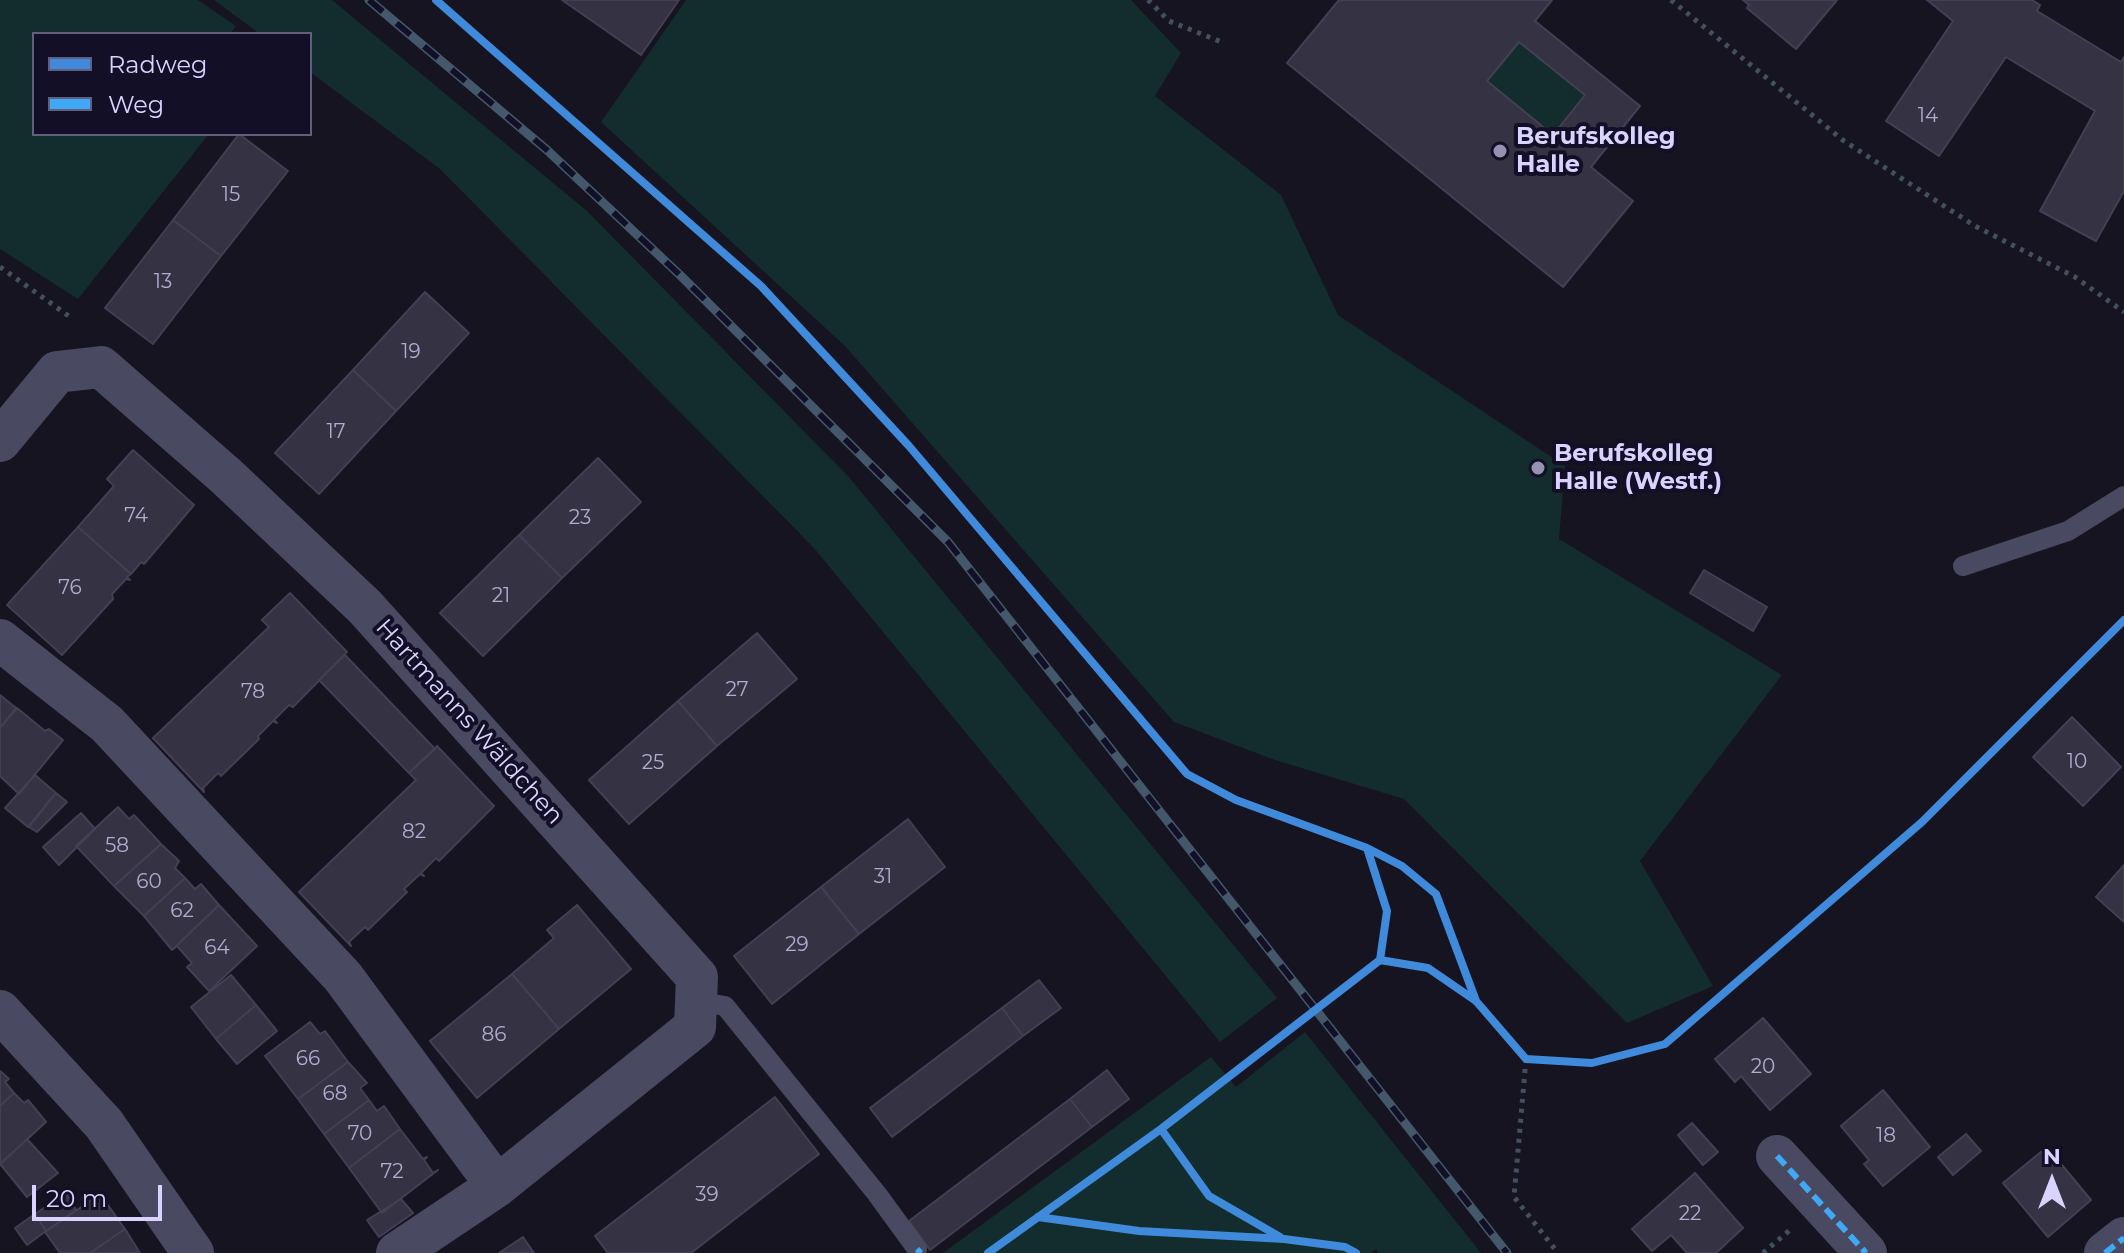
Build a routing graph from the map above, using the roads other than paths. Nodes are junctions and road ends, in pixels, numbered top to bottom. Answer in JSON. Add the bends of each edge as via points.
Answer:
{"nodes":[{"id":1,"x":0,"y":441,"type":"edge"},
{"id":2,"x":2124,"y":496,"type":"edge"},
{"id":3,"x":1963,"y":566,"type":"dead end"},
{"id":4,"x":0,"y":640,"type":"edge"},
{"id":5,"x":696,"y":1001,"type":"junction"},
{"id":6,"x":0,"y":1011,"type":"edge"},
{"id":7,"x":1777,"y":1156,"type":"dead end"},
{"id":8,"x":497,"y":1186,"type":"junction"},
{"id":9,"x":2124,"y":1238,"type":"edge"},
{"id":10,"x":917,"y":1249,"type":"dead end"},
{"id":11,"x":193,"y":1253,"type":"edge"},
{"id":12,"x":397,"y":1253,"type":"edge"},
{"id":13,"x":1866,"y":1253,"type":"edge"},
{"id":14,"x":2105,"y":1253,"type":"edge"}],
"edges":[{"from":1,"to":5,"type":"street","name":"Hartmanns Wäldchen","via":[[57,372],[101,367],[365,607],[697,977]]},
{"from":2,"to":3,"type":"lane","via":[[2068,531]]},
{"from":4,"to":8,"type":"street","via":[[107,724],[343,977]]},
{"from":5,"to":8,"type":"street","via":[[695,1027]]},
{"from":5,"to":10,"type":"lane","via":[[725,1006]]},
{"from":6,"to":11,"type":"street","via":[[104,1124]]},
{"from":7,"to":13,"type":"street"},
{"from":8,"to":12,"type":"street"},
{"from":9,"to":14,"type":"street"}]}
